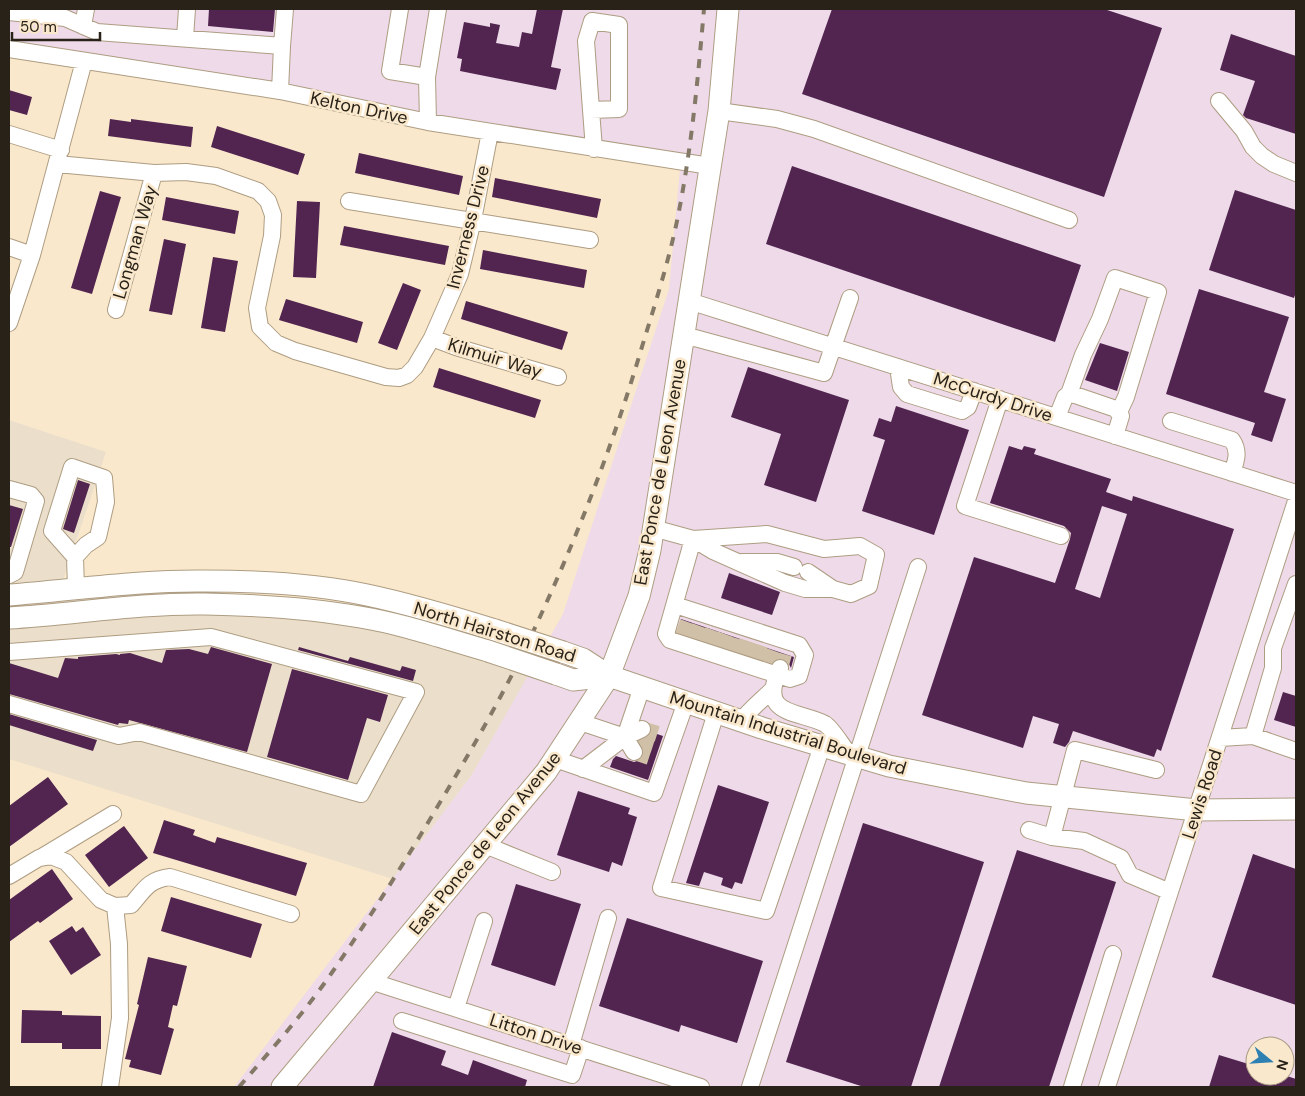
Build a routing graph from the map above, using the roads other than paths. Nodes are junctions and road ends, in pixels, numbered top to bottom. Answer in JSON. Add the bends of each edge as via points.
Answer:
{"nodes":[{"id":1,"x":86,"y":9,"type":"edge"},
{"id":2,"x":187,"y":9,"type":"edge"},
{"id":3,"x":285,"y":9,"type":"edge"},
{"id":4,"x":400,"y":9,"type":"edge"},
{"id":5,"x":438,"y":9,"type":"edge"},
{"id":6,"x":728,"y":9,"type":"edge"},
{"id":7,"x":9,"y":12,"type":"edge"},
{"id":8,"x":83,"y":26,"type":"junction"},
{"id":9,"x":185,"y":38,"type":"junction"},
{"id":10,"x":282,"y":46,"type":"junction"},
{"id":11,"x":9,"y":49,"type":"edge"},
{"id":12,"x":84,"y":61,"type":"junction"},
{"id":13,"x":427,"y":77,"type":"junction"},
{"id":14,"x":280,"y":91,"type":"junction"},
{"id":15,"x":1219,"y":101,"type":"dead end"},
{"id":16,"x":591,"y":110,"type":"junction"},
{"id":17,"x":719,"y":111,"type":"junction"},
{"id":18,"x":428,"y":122,"type":"junction"},
{"id":19,"x":490,"y":132,"type":"junction"},
{"id":20,"x":9,"y":134,"type":"edge"},
{"id":21,"x":594,"y":149,"type":"junction"},
{"id":22,"x":59,"y":157,"type":"junction"},
{"id":23,"x":710,"y":166,"type":"junction"},
{"id":24,"x":154,"y":173,"type":"junction"},
{"id":25,"x":1296,"y":173,"type":"edge"},
{"id":26,"x":349,"y":201,"type":"dead end"},
{"id":27,"x":473,"y":220,"type":"junction"},
{"id":28,"x":1069,"y":220,"type":"dead end"},
{"id":29,"x":590,"y":240,"type":"dead end"},
{"id":30,"x":9,"y":247,"type":"edge"},
{"id":31,"x":32,"y":254,"type":"junction"},
{"id":32,"x":850,"y":298,"type":"dead end"},
{"id":33,"x":689,"y":301,"type":"junction"},
{"id":34,"x":116,"y":310,"type":"dead end"},
{"id":35,"x":9,"y":323,"type":"edge"},
{"id":36,"x":432,"y":338,"type":"junction"},
{"id":37,"x":684,"y":339,"type":"junction"},
{"id":38,"x":832,"y":346,"type":"junction"},
{"id":39,"x":898,"y":367,"type":"junction"},
{"id":40,"x":558,"y":377,"type":"dead end"},
{"id":41,"x":974,"y":391,"type":"junction"},
{"id":42,"x":1069,"y":394,"type":"junction"},
{"id":43,"x":1000,"y":399,"type":"junction"},
{"id":44,"x":1119,"y":412,"type":"junction"},
{"id":45,"x":1058,"y":418,"type":"junction"},
{"id":46,"x":1171,"y":421,"type":"dead end"},
{"id":47,"x":1115,"y":436,"type":"junction"},
{"id":48,"x":1232,"y":473,"type":"junction"},
{"id":49,"x":9,"y":489,"type":"edge"},
{"id":50,"x":1296,"y":493,"type":"edge"},
{"id":51,"x":1296,"y":501,"type":"edge"},
{"id":52,"x":654,"y":528,"type":"junction"},
{"id":53,"x":1061,"y":536,"type":"dead end"},
{"id":54,"x":693,"y":539,"type":"junction"},
{"id":55,"x":14,"y":552,"type":"edge"},
{"id":56,"x":75,"y":557,"type":"junction"},
{"id":57,"x":737,"y":562,"type":"junction"},
{"id":58,"x":918,"y":567,"type":"dead end"},
{"id":59,"x":1296,"y":584,"type":"edge"},
{"id":60,"x":9,"y":585,"type":"edge"},
{"id":61,"x":76,"y":589,"type":"junction"},
{"id":62,"x":833,"y":589,"type":"junction"},
{"id":63,"x":675,"y":605,"type":"junction"},
{"id":64,"x":9,"y":618,"type":"edge"},
{"id":65,"x":735,"y":645,"type":"junction"},
{"id":66,"x":9,"y":652,"type":"edge"},
{"id":67,"x":609,"y":676,"type":"junction"},
{"id":68,"x":642,"y":688,"type":"junction"},
{"id":69,"x":686,"y":702,"type":"junction"},
{"id":70,"x":9,"y":704,"type":"edge"},
{"id":71,"x":716,"y":713,"type":"junction"},
{"id":72,"x":741,"y":721,"type":"junction"},
{"id":73,"x":580,"y":722,"type":"junction"},
{"id":74,"x":1253,"y":736,"type":"junction"},
{"id":75,"x":1220,"y":738,"type":"junction"},
{"id":76,"x":635,"y":740,"type":"junction"},
{"id":77,"x":822,"y":746,"type":"junction"},
{"id":78,"x":1296,"y":751,"type":"edge"},
{"id":79,"x":852,"y":756,"type":"junction"},
{"id":80,"x":555,"y":759,"type":"junction"},
{"id":81,"x":583,"y":769,"type":"junction"},
{"id":82,"x":1156,"y":770,"type":"dead end"},
{"id":83,"x":1062,"y":796,"type":"junction"},
{"id":84,"x":1296,"y":809,"type":"edge"},
{"id":85,"x":1197,"y":810,"type":"junction"},
{"id":86,"x":113,"y":814,"type":"dead end"},
{"id":87,"x":1029,"y":830,"type":"dead end"},
{"id":88,"x":1052,"y":837,"type":"junction"},
{"id":89,"x":485,"y":845,"type":"junction"},
{"id":90,"x":39,"y":858,"type":"junction"},
{"id":91,"x":552,"y":872,"type":"dead end"},
{"id":92,"x":9,"y":876,"type":"edge"},
{"id":93,"x":1170,"y":892,"type":"junction"},
{"id":94,"x":115,"y":906,"type":"junction"},
{"id":95,"x":291,"y":914,"type":"dead end"},
{"id":96,"x":608,"y":918,"type":"dead end"},
{"id":97,"x":484,"y":921,"type":"dead end"},
{"id":98,"x":1113,"y":954,"type":"dead end"},
{"id":99,"x":370,"y":981,"type":"junction"},
{"id":100,"x":430,"y":1000,"type":"junction"},
{"id":101,"x":456,"y":1008,"type":"junction"},
{"id":102,"x":482,"y":1016,"type":"junction"},
{"id":103,"x":402,"y":1021,"type":"dead end"},
{"id":104,"x":422,"y":1027,"type":"junction"},
{"id":105,"x":525,"y":1030,"type":"junction"},
{"id":106,"x":473,"y":1043,"type":"junction"},
{"id":107,"x":576,"y":1047,"type":"junction"},
{"id":108,"x":514,"y":1056,"type":"junction"},
{"id":109,"x":655,"y":1080,"type":"edge"},
{"id":110,"x":110,"y":1087,"type":"edge"},
{"id":111,"x":282,"y":1087,"type":"edge"},
{"id":112,"x":701,"y":1087,"type":"edge"},
{"id":113,"x":750,"y":1087,"type":"edge"},
{"id":114,"x":1072,"y":1087,"type":"edge"},
{"id":115,"x":1107,"y":1087,"type":"edge"}],
"edges":[{"from":1,"to":8,"type":"street"},
{"from":2,"to":9,"type":"street"},
{"from":3,"to":10,"type":"street"},
{"from":4,"to":13,"type":"street","via":[[390,70]]},
{"from":5,"to":13,"type":"street"},
{"from":6,"to":17,"type":"main road","name":"East Ponce de Leon Avenue"},
{"from":7,"to":8,"type":"street","via":[[65,18]]},
{"from":8,"to":9,"type":"street","via":[[97,32]]},
{"from":9,"to":10,"type":"street"},
{"from":10,"to":14,"type":"street"},
{"from":11,"to":12,"type":"street","name":"Kelton Drive"},
{"from":12,"to":14,"type":"street","name":"Kelton Drive"},
{"from":12,"to":22,"type":"street"},
{"from":13,"to":18,"type":"street"},
{"from":14,"to":18,"type":"street","name":"Kelton Drive"},
{"from":15,"to":25,"type":"street","via":[[1262,156]]},
{"from":16,"to":16,"type":"street","via":[[620,109],[619,25],[592,21],[586,41]]},
{"from":16,"to":21,"type":"street"},
{"from":17,"to":23,"type":"main road","name":"East Ponce de Leon Avenue"},
{"from":17,"to":28,"type":"street","via":[[776,119],[814,129]]},
{"from":18,"to":19,"type":"street","name":"Kelton Drive"},
{"from":19,"to":21,"type":"street","name":"Kelton Drive"},
{"from":19,"to":27,"type":"street","name":"Inverness Drive"},
{"from":20,"to":22,"type":"street","name":"Inverness Drive"},
{"from":21,"to":23,"type":"street","name":"Kelton Drive"},
{"from":22,"to":24,"type":"street","name":"Inverness Drive"},
{"from":22,"to":31,"type":"street"},
{"from":23,"to":33,"type":"main road","name":"East Ponce de Leon Avenue"},
{"from":24,"to":34,"type":"street","name":"Longman Way"},
{"from":24,"to":36,"type":"street","name":"Inverness Drive","via":[[186,172],[216,176],[258,191],[268,201],[273,216],[272,236],[257,308],[260,327],[276,343],[386,377],[399,378],[415,368]]},
{"from":26,"to":27,"type":"street"},
{"from":27,"to":29,"type":"street"},
{"from":27,"to":36,"type":"street","name":"Inverness Drive","via":[[460,274]]},
{"from":30,"to":31,"type":"street"},
{"from":31,"to":35,"type":"street"},
{"from":32,"to":38,"type":"street"},
{"from":33,"to":37,"type":"main road","name":"East Ponce de Leon Avenue"},
{"from":33,"to":38,"type":"street","name":"McCurdy Drive"},
{"from":36,"to":40,"type":"street","name":"Kilmuir Way"},
{"from":37,"to":38,"type":"street","via":[[695,338],[824,373]]},
{"from":37,"to":52,"type":"main road","name":"East Ponce de Leon Avenue"},
{"from":38,"to":39,"type":"street","name":"McCurdy Drive"},
{"from":39,"to":41,"type":"street","name":"McCurdy Drive"},
{"from":39,"to":41,"type":"street","via":[[901,387],[907,394],[962,411],[968,407]]},
{"from":41,"to":43,"type":"street","name":"McCurdy Drive"},
{"from":42,"to":44,"type":"street"},
{"from":42,"to":44,"type":"street","via":[[1115,278],[1158,292]]},
{"from":42,"to":45,"type":"street"},
{"from":43,"to":45,"type":"street","name":"McCurdy Drive"},
{"from":43,"to":53,"type":"street","via":[[965,506]]},
{"from":44,"to":47,"type":"street","via":[[1121,416]]},
{"from":45,"to":47,"type":"street","name":"McCurdy Drive"},
{"from":46,"to":48,"type":"street","via":[[1232,440],[1238,454]]},
{"from":47,"to":48,"type":"street","name":"McCurdy Drive"},
{"from":48,"to":50,"type":"street","name":"McCurdy Drive"},
{"from":49,"to":55,"type":"street","via":[[31,495],[36,501]]},
{"from":51,"to":75,"type":"street","name":"Lewis Road"},
{"from":52,"to":54,"type":"street"},
{"from":52,"to":67,"type":"main road","name":"East Ponce de Leon Avenue","via":[[639,596]]},
{"from":54,"to":57,"type":"street"},
{"from":54,"to":62,"type":"street","via":[[767,534],[824,549],[860,546],[876,554],[868,586],[851,594]]},
{"from":54,"to":63,"type":"street"},
{"from":55,"to":60,"type":"street","via":[[15,572]]},
{"from":56,"to":56,"type":"street","via":[[98,537],[106,502],[104,478],[72,467],[52,531]]},
{"from":56,"to":61,"type":"street"},
{"from":57,"to":62,"type":"street","via":[[805,589]]},
{"from":57,"to":62,"type":"street","via":[[777,562],[801,569]]},
{"from":58,"to":79,"type":"street"},
{"from":59,"to":74,"type":"street","via":[[1273,648],[1273,668]]},
{"from":60,"to":61,"type":"main road","name":"North Hairston Road"},
{"from":61,"to":67,"type":"main road","name":"North Hairston Road","bridge":true,"via":[[204,581],[295,585],[366,595],[447,615],[563,652],[583,659]]},
{"from":63,"to":65,"type":"street"},
{"from":63,"to":65,"type":"street","via":[[666,634],[670,640]]},
{"from":64,"to":67,"type":"main road","name":"North Hairston Road","bridge":true,"via":[[140,606],[204,604],[293,608],[361,617],[441,637],[573,680]]},
{"from":65,"to":72,"type":"street","via":[[762,700]]},
{"from":65,"to":79,"type":"street","via":[[782,709],[826,724]]},
{"from":66,"to":70,"type":"street","via":[[211,637],[416,692],[361,794],[139,732],[119,736]]},
{"from":67,"to":68,"type":"main road","name":"Mountain Industrial Boulevard"},
{"from":67,"to":73,"type":"main road","name":"East Ponce de Leon Avenue"},
{"from":68,"to":69,"type":"main road","name":"Mountain Industrial Boulevard"},
{"from":68,"to":76,"type":"street"},
{"from":69,"to":71,"type":"main road","name":"Mountain Industrial Boulevard"},
{"from":69,"to":81,"type":"street","via":[[664,749],[654,793]]},
{"from":71,"to":72,"type":"main road","name":"Mountain Industrial Boulevard"},
{"from":71,"to":77,"type":"street","via":[[661,888],[766,911]]},
{"from":72,"to":77,"type":"main road","name":"Mountain Industrial Boulevard"},
{"from":73,"to":76,"type":"street"},
{"from":73,"to":80,"type":"main road","name":"East Ponce de Leon Avenue"},
{"from":74,"to":75,"type":"street"},
{"from":74,"to":78,"type":"street"},
{"from":75,"to":85,"type":"street","name":"Lewis Road"},
{"from":76,"to":81,"type":"street"},
{"from":77,"to":79,"type":"main road","name":"Mountain Industrial Boulevard"},
{"from":79,"to":83,"type":"main road","name":"Mountain Industrial Boulevard","via":[[1026,793]]},
{"from":79,"to":113,"type":"street"},
{"from":80,"to":81,"type":"street"},
{"from":80,"to":89,"type":"main road","name":"East Ponce de Leon Avenue"},
{"from":82,"to":83,"type":"street","via":[[1075,750]]},
{"from":83,"to":85,"type":"main road","name":"Mountain Industrial Boulevard"},
{"from":83,"to":88,"type":"street"},
{"from":84,"to":85,"type":"main road","name":"Mountain Industrial Boulevard"},
{"from":85,"to":93,"type":"street","name":"Lewis Road"},
{"from":86,"to":90,"type":"street"},
{"from":87,"to":88,"type":"street"},
{"from":88,"to":93,"type":"street","via":[[1084,841],[1106,851],[1121,858],[1130,875]]},
{"from":89,"to":91,"type":"street"},
{"from":89,"to":99,"type":"main road","name":"East Ponce de Leon Avenue"},
{"from":90,"to":92,"type":"street"},
{"from":90,"to":94,"type":"street","via":[[51,856],[66,862],[101,900]]},
{"from":93,"to":115,"type":"street","name":"Lewis Road"},
{"from":94,"to":95,"type":"street","via":[[130,905],[149,884],[157,879],[170,878]]},
{"from":94,"to":110,"type":"street","via":[[120,944],[120,1018]]},
{"from":96,"to":107,"type":"street"},
{"from":97,"to":101,"type":"street"},
{"from":98,"to":114,"type":"street"},
{"from":99,"to":100,"type":"street","name":"Litton Drive"},
{"from":99,"to":111,"type":"main road","name":"East Ponce de Leon Avenue"},
{"from":100,"to":101,"type":"street","name":"Litton Drive"},
{"from":100,"to":104,"type":"street"},
{"from":101,"to":102,"type":"street","name":"Litton Drive"},
{"from":102,"to":105,"type":"street","name":"Litton Drive"},
{"from":102,"to":106,"type":"street"},
{"from":103,"to":104,"type":"street"},
{"from":104,"to":106,"type":"street"},
{"from":105,"to":107,"type":"street","name":"Litton Drive"},
{"from":105,"to":108,"type":"street"},
{"from":106,"to":108,"type":"street"},
{"from":107,"to":108,"type":"street","via":[[572,1075]]},
{"from":107,"to":109,"type":"street","name":"Litton Drive"},
{"from":109,"to":112,"type":"street","name":"Litton Drive"}]}
